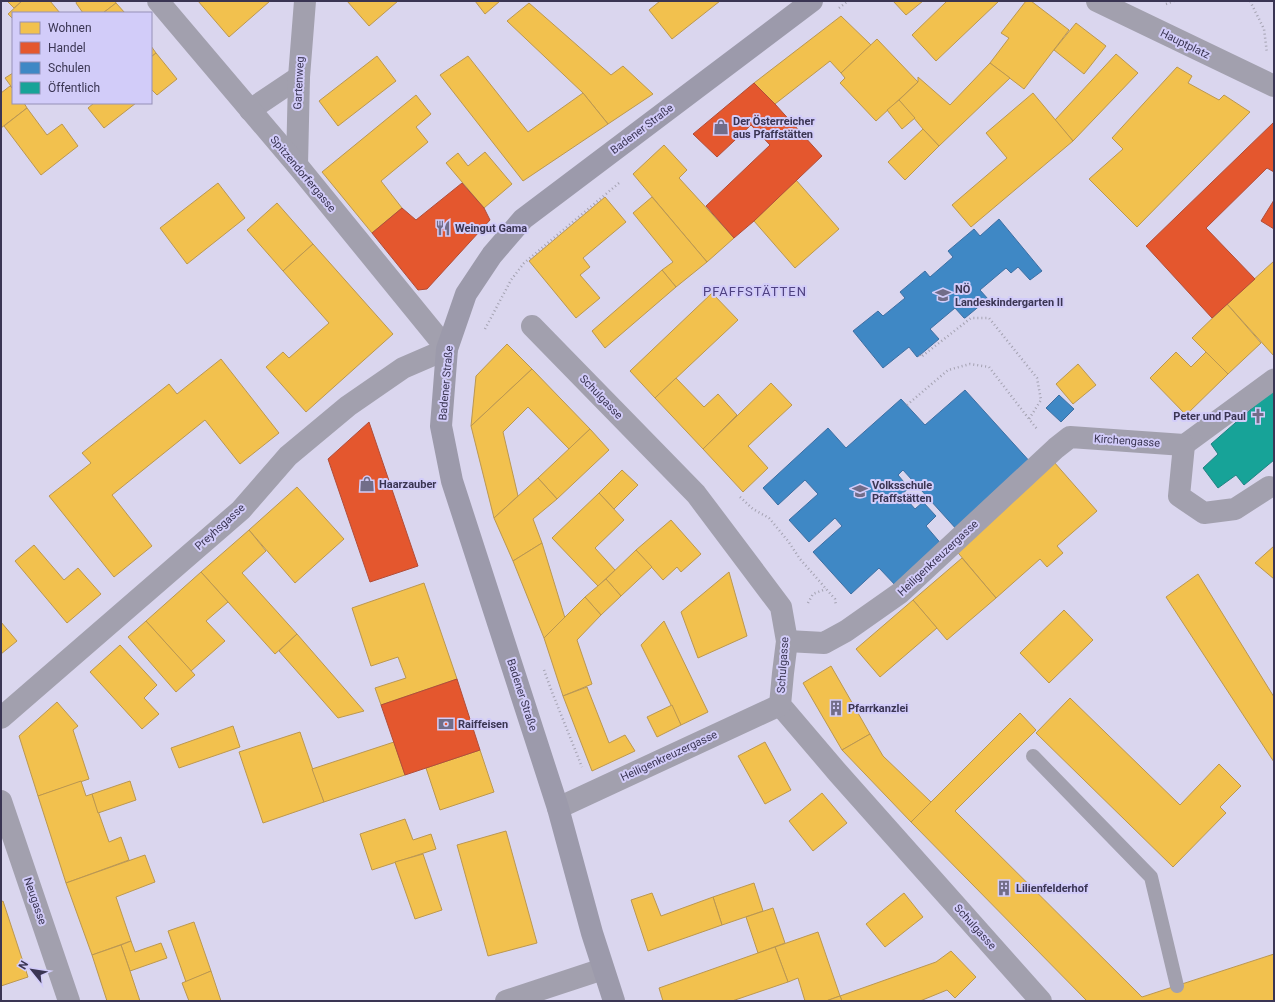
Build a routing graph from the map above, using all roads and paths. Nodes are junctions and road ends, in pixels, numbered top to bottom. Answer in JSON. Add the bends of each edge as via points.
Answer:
{"nodes":[{"id":1,"x":158,"y":1,"type":"edge"},
{"id":2,"x":305,"y":1,"type":"edge"},
{"id":3,"x":812,"y":1,"type":"edge"},
{"id":4,"x":1097,"y":1,"type":"edge"},
{"id":5,"x":1250,"y":1,"type":"edge"},
{"id":6,"x":1268,"y":57,"type":"dead end"},
{"id":7,"x":299,"y":77,"type":"junction"},
{"id":8,"x":1274,"y":86,"type":"edge"},
{"id":9,"x":250,"y":110,"type":"junction"},
{"id":10,"x":297,"y":165,"type":"junction"},
{"id":11,"x":524,"y":263,"type":"dead end"},
{"id":12,"x":965,"y":318,"type":"dead end"},
{"id":13,"x":967,"y":321,"type":"junction"},
{"id":14,"x":532,"y":326,"type":"dead end"},
{"id":15,"x":482,"y":335,"type":"dead end"},
{"id":16,"x":447,"y":349,"type":"junction"},
{"id":17,"x":920,"y":355,"type":"dead end"},
{"id":18,"x":1274,"y":379,"type":"edge"},
{"id":19,"x":907,"y":405,"type":"dead end"},
{"id":20,"x":1028,"y":419,"type":"junction"},
{"id":21,"x":1063,"y":442,"type":"junction"},
{"id":22,"x":1184,"y":445,"type":"junction"},
{"id":23,"x":1269,"y":487,"type":"dead end"},
{"id":24,"x":740,"y":497,"type":"dead end"},
{"id":25,"x":826,"y":589,"type":"junction"},
{"id":26,"x":805,"y":606,"type":"dead end"},
{"id":27,"x":837,"y":609,"type":"dead end"},
{"id":28,"x":787,"y":641,"type":"junction"},
{"id":29,"x":542,"y":663,"type":"dead end"},
{"id":30,"x":780,"y":705,"type":"junction"},
{"id":31,"x":1,"y":718,"type":"edge"},
{"id":32,"x":1033,"y":756,"type":"dead end"},
{"id":33,"x":592,"y":792,"type":"junction"},
{"id":34,"x":1,"y":801,"type":"edge"},
{"id":35,"x":558,"y":808,"type":"junction"},
{"id":36,"x":603,"y":969,"type":"junction"},
{"id":37,"x":1177,"y":986,"type":"dead end"},
{"id":38,"x":69,"y":1001,"type":"edge"},
{"id":39,"x":506,"y":1001,"type":"edge"},
{"id":40,"x":614,"y":1001,"type":"edge"},
{"id":41,"x":1041,"y":1001,"type":"edge"}],
"edges":[{"from":1,"to":9,"type":"street","name":"Spitzendorfergasse"},
{"from":2,"to":7,"type":"street","name":"Gartenweg"},
{"from":3,"to":16,"type":"main road","name":"Badener Straße","via":[[523,219],[492,256],[466,294]]},
{"from":4,"to":8,"type":"street","name":"Hauptplatz"},
{"from":5,"to":6,"type":"path","via":[[1264,29]]},
{"from":7,"to":9,"type":"street"},
{"from":7,"to":10,"type":"street","name":"Gartenweg"},
{"from":9,"to":10,"type":"street","name":"Spitzendorfergasse"},
{"from":10,"to":16,"type":"street","name":"Spitzendorfergasse"},
{"from":11,"to":15,"type":"path","via":[[511,280]]},
{"from":12,"to":13,"type":"path"},
{"from":13,"to":17,"type":"path","via":[[921,357]]},
{"from":13,"to":20,"type":"path","via":[[970,318],[989,318],[1037,378],[1041,400]]},
{"from":14,"to":28,"type":"street","name":"Schulgasse","via":[[696,494],[781,607]]},
{"from":16,"to":31,"type":"street","name":"Preyhsgasse","via":[[403,368],[348,406],[288,456],[241,510]]},
{"from":16,"to":35,"type":"main road","name":"Badener Straße","via":[[442,426],[452,481]]},
{"from":18,"to":22,"type":"street"},
{"from":19,"to":20,"type":"path","via":[[948,370],[970,364],[989,366]]},
{"from":20,"to":21,"type":"path"},
{"from":21,"to":22,"type":"street","name":"Kirchengasse"},
{"from":21,"to":28,"type":"street","name":"Heiligenkreuzergasse","via":[[900,593],[846,632],[824,643]]},
{"from":22,"to":23,"type":"street","via":[[1179,496],[1204,513],[1235,510]]},
{"from":24,"to":25,"type":"path","via":[[769,518]]},
{"from":25,"to":26,"type":"path","via":[[813,594]]},
{"from":25,"to":27,"type":"path","via":[[835,599]]},
{"from":28,"to":30,"type":"street","name":"Schulgasse"},
{"from":29,"to":33,"type":"path"},
{"from":30,"to":33,"type":"street","name":"Heiligenkreuzergasse"},
{"from":30,"to":41,"type":"street","name":"Schulgasse"},
{"from":32,"to":37,"type":"lane","via":[[1151,877]]},
{"from":33,"to":35,"type":"street","name":"Heiligenkreuzergasse"},
{"from":34,"to":38,"type":"street","name":"Neugasse"},
{"from":35,"to":36,"type":"main road","name":"Badener Straße"},
{"from":36,"to":39,"type":"street"},
{"from":36,"to":40,"type":"main road","name":"Badener Straße"}]}
